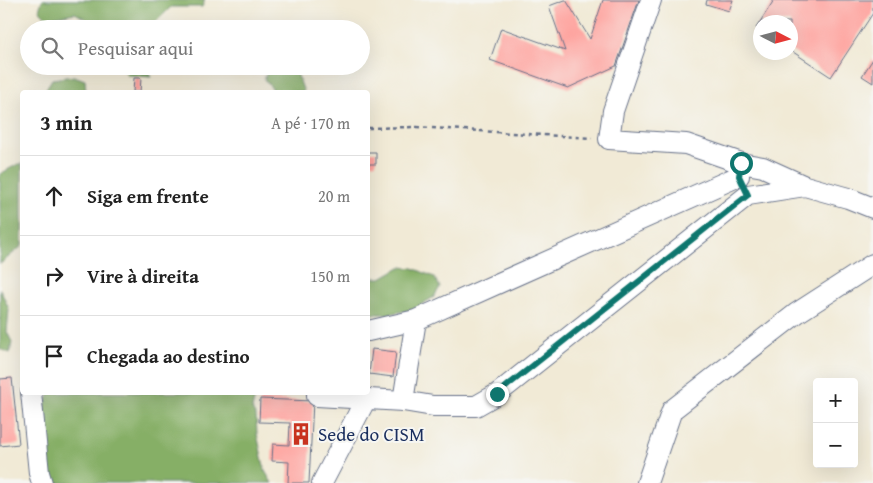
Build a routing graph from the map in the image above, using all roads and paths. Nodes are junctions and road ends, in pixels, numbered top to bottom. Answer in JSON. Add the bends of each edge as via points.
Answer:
{"nodes":[{"id":1,"x":651,"y":0,"type":"edge"},
{"id":2,"x":370,"y":128,"type":"edge"},
{"id":3,"x":609,"y":139,"type":"junction"},
{"id":4,"x":740,"y":170,"type":"junction"},
{"id":5,"x":805,"y":186,"type":"junction"},
{"id":6,"x":748,"y":195,"type":"junction"},
{"id":7,"x":873,"y":208,"type":"edge"},
{"id":8,"x":873,"y":264,"type":"edge"},
{"id":9,"x":416,"y":320,"type":"junction"},
{"id":10,"x":370,"y":331,"type":"edge"},
{"id":11,"x":31,"y":395,"type":"edge"},
{"id":12,"x":317,"y":395,"type":"edge"},
{"id":13,"x":366,"y":399,"type":"junction"},
{"id":14,"x":403,"y":401,"type":"junction"},
{"id":15,"x":42,"y":483,"type":"edge"},
{"id":16,"x":322,"y":483,"type":"edge"},
{"id":17,"x":647,"y":483,"type":"edge"}],
"edges":[{"from":1,"to":3,"type":"lane","via":[[613,111]]},
{"from":2,"to":3,"type":"path","via":[[417,127]]},
{"from":3,"to":4,"type":"lane","via":[[686,144]]},
{"from":4,"to":5,"type":"lane","via":[[763,166]]},
{"from":4,"to":6,"type":"lane"},
{"from":4,"to":9,"type":"lane"},
{"from":5,"to":6,"type":"lane"},
{"from":5,"to":7,"type":"lane"},
{"from":6,"to":14,"type":"lane","via":[[497,394],[476,406],[433,406]]},
{"from":8,"to":17,"type":"lane","via":[[797,313],[672,410]]},
{"from":9,"to":10,"type":"lane"},
{"from":9,"to":14,"type":"lane"},
{"from":11,"to":15,"type":"lane"},
{"from":12,"to":13,"type":"lane"},
{"from":13,"to":14,"type":"lane"},
{"from":13,"to":16,"type":"lane"}]}
